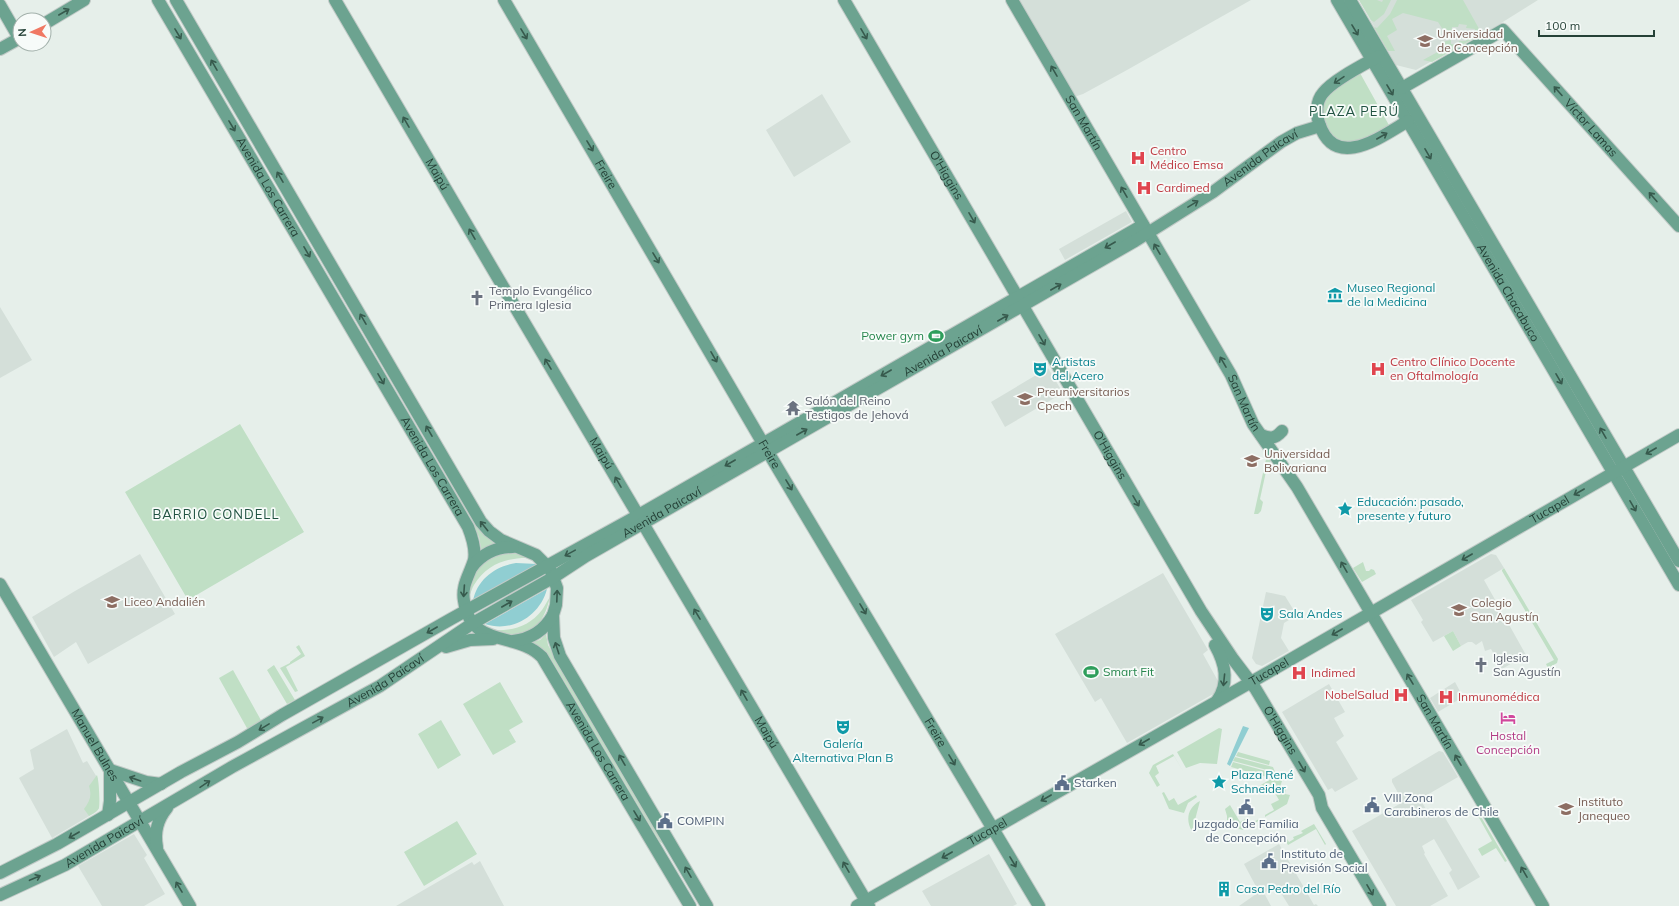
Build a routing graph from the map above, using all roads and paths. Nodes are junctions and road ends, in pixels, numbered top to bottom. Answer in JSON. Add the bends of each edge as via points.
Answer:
{"nodes":[{"id":1,"x":84,"y":0,"type":"edge"},
{"id":2,"x":158,"y":0,"type":"edge"},
{"id":3,"x":176,"y":0,"type":"edge"},
{"id":4,"x":335,"y":0,"type":"edge"},
{"id":5,"x":504,"y":0,"type":"edge"},
{"id":6,"x":844,"y":0,"type":"edge"},
{"id":7,"x":1012,"y":0,"type":"edge"},
{"id":8,"x":1337,"y":0,"type":"edge"},
{"id":9,"x":1350,"y":0,"type":"edge"},
{"id":10,"x":0,"y":5,"type":"edge"},
{"id":11,"x":52,"y":19,"type":"edge"},
{"id":12,"x":12,"y":25,"type":"edge"},
{"id":13,"x":12,"y":42,"type":"edge"},
{"id":14,"x":0,"y":49,"type":"edge"},
{"id":15,"x":1377,"y":57,"type":"junction"},
{"id":16,"x":1402,"y":88,"type":"junction"},
{"id":17,"x":1408,"y":121,"type":"junction"},
{"id":18,"x":1320,"y":126,"type":"junction"},
{"id":19,"x":1679,"y":226,"type":"edge"},
{"id":20,"x":1145,"y":229,"type":"junction"},
{"id":21,"x":1020,"y":302,"type":"junction"},
{"id":22,"x":1282,"y":431,"type":"dead end"},
{"id":23,"x":1679,"y":434,"type":"edge"},
{"id":24,"x":1261,"y":435,"type":"junction"},
{"id":25,"x":766,"y":448,"type":"junction"},
{"id":26,"x":1618,"y":470,"type":"junction"},
{"id":27,"x":640,"y":519,"type":"junction"},
{"id":28,"x":516,"y":547,"type":"junction"},
{"id":29,"x":1679,"y":561,"type":"edge"},
{"id":30,"x":548,"y":565,"type":"junction"},
{"id":31,"x":469,"y":571,"type":"junction"},
{"id":32,"x":554,"y":577,"type":"junction"},
{"id":33,"x":0,"y":584,"type":"edge"},
{"id":34,"x":1679,"y":584,"type":"edge"},
{"id":35,"x":1201,"y":611,"type":"junction"},
{"id":36,"x":467,"y":612,"type":"junction"},
{"id":37,"x":1371,"y":612,"type":"junction"},
{"id":38,"x":552,"y":615,"type":"junction"},
{"id":39,"x":473,"y":623,"type":"junction"},
{"id":40,"x":498,"y":639,"type":"junction"},
{"id":41,"x":510,"y":642,"type":"junction"},
{"id":42,"x":421,"y":660,"type":"junction"},
{"id":43,"x":1251,"y":682,"type":"junction"},
{"id":44,"x":1218,"y":701,"type":"junction"},
{"id":45,"x":110,"y":770,"type":"junction"},
{"id":46,"x":161,"y":784,"type":"junction"},
{"id":47,"x":129,"y":802,"type":"junction"},
{"id":48,"x":171,"y":804,"type":"junction"},
{"id":49,"x":108,"y":815,"type":"junction"},
{"id":50,"x":141,"y":822,"type":"junction"},
{"id":51,"x":993,"y":828,"type":"junction"},
{"id":52,"x":158,"y":852,"type":"junction"},
{"id":53,"x":0,"y":873,"type":"edge"},
{"id":54,"x":0,"y":896,"type":"edge"},
{"id":55,"x":864,"y":904,"type":"edge"},
{"id":56,"x":190,"y":906,"type":"edge"},
{"id":57,"x":690,"y":906,"type":"edge"},
{"id":58,"x":708,"y":906,"type":"edge"},
{"id":59,"x":1039,"y":906,"type":"edge"},
{"id":60,"x":1380,"y":906,"type":"edge"},
{"id":61,"x":1543,"y":906,"type":"edge"}],
"edges":[{"from":11,"to":1,"type":"main road","one_way":true},
{"from":2,"to":31,"type":"main road","name":"Avenida Los Carrera","one_way":true,"via":[[468,527],[474,548],[474,560]]},
{"from":28,"to":3,"type":"main road","name":"Avenida Los Carrera","one_way":true,"via":[[494,536],[481,522]]},
{"from":27,"to":4,"type":"main road","name":"Maipú","one_way":true},
{"from":5,"to":25,"type":"main road","name":"Freire","one_way":true},
{"from":6,"to":21,"type":"main road","name":"O'Higgins","one_way":true},
{"from":20,"to":7,"type":"main road","name":"San Martín","one_way":true},
{"from":8,"to":15,"type":"main road","name":"Avenida Chacabuco","one_way":true},
{"from":9,"to":15,"type":"main road","name":"Avenida Chacabuco"},
{"from":10,"to":12,"type":"main road"},
{"from":13,"to":14,"type":"main road"},
{"from":15,"to":16,"type":"main road","name":"Avenida Chacabuco"},
{"from":15,"to":17,"type":"main road","name":"Avenida Chacabuco","one_way":true},
{"from":15,"to":18,"type":"main road","one_way":true,"via":[[1322,94],[1318,106]]},
{"from":19,"to":16,"type":"main road","name":"Víctor Lamas","one_way":true,"via":[[1503,30]]},
{"from":26,"to":16,"type":"main road","name":"Avenida Chacabuco","one_way":true},
{"from":18,"to":17,"type":"main road","one_way":true,"via":[[1326,137],[1334,144],[1343,148],[1357,148]]},
{"from":17,"to":26,"type":"main road","name":"Avenida Chacabuco","one_way":true},
{"from":20,"to":18,"type":"main road","name":"Avenida Paicaví","one_way":true,"via":[[1214,192],[1281,142],[1297,133]]},
{"from":20,"to":21,"type":"main road","name":"Avenida Paicaví"},
{"from":24,"to":20,"type":"main road","name":"San Martín","one_way":true,"via":[[1251,421],[1231,375]]},
{"from":21,"to":25,"type":"main road","name":"Avenida Paicaví"},
{"from":21,"to":35,"type":"main road","name":"O'Higgins","one_way":true},
{"from":22,"to":24,"type":"main road","via":[[1272,438]]},
{"from":23,"to":26,"type":"main road","name":"Tucapel","one_way":true},
{"from":37,"to":24,"type":"main road","name":"San Martín","one_way":true,"via":[[1297,487]]},
{"from":25,"to":27,"type":"main road","name":"Avenida Paicaví"},
{"from":25,"to":51,"type":"main road","name":"Freire","one_way":true},
{"from":26,"to":29,"type":"main road","name":"Avenida Chacabuco"},
{"from":26,"to":34,"type":"main road","name":"Avenida Chacabuco","one_way":true},
{"from":26,"to":37,"type":"main road","name":"Tucapel","one_way":true},
{"from":27,"to":30,"type":"main road","name":"Avenida Paicaví","one_way":true},
{"from":27,"to":32,"type":"main road","name":"Avenida Paicaví"},
{"from":55,"to":27,"type":"main road","name":"Maipú","one_way":true},
{"from":28,"to":30,"type":"main road","name":"Avenida Los Carrera","via":[[536,555]]},
{"from":28,"to":31,"type":"main road","via":[[489,552]]},
{"from":30,"to":32,"type":"main road","name":"Avenida Los Carrera"},
{"from":30,"to":36,"type":"main road","name":"Avenida Paicaví"},
{"from":31,"to":36,"type":"main road","name":"Avenida Los Carrera","one_way":true,"via":[[463,593]]},
{"from":38,"to":32,"type":"main road","name":"Avenida Los Carrera","one_way":true,"via":[[557,599]]},
{"from":39,"to":32,"type":"main road","name":"Avenida Paicaví","one_way":true},
{"from":33,"to":45,"type":"main road","name":"Manuel Bulnes"},
{"from":35,"to":43,"type":"main road","name":"O'Higgins"},
{"from":35,"to":44,"type":"main road","one_way":true,"via":[[1210,635],[1223,658],[1225,677]]},
{"from":36,"to":39,"type":"main road","name":"Avenida Los Carrera"},
{"from":36,"to":46,"type":"main road","name":"Avenida Paicaví","one_way":true},
{"from":37,"to":43,"type":"main road","name":"Tucapel","one_way":true},
{"from":61,"to":37,"type":"main road","name":"San Martín","one_way":true},
{"from":38,"to":41,"type":"main road","via":[[544,628],[534,635]]},
{"from":58,"to":38,"type":"main road","name":"Avenida Los Carrera","one_way":true,"via":[[560,656],[554,638]]},
{"from":39,"to":40,"type":"main road","name":"Avenida Los Carrera","via":[[485,634]]},
{"from":39,"to":42,"type":"main road","name":"Avenida Paicaví"},
{"from":40,"to":41,"type":"main road","name":"Avenida Los Carrera"},
{"from":40,"to":42,"type":"main road","via":[[462,642]]},
{"from":41,"to":57,"type":"main road","name":"Avenida Los Carrera","one_way":true,"via":[[530,648],[542,657]]},
{"from":48,"to":42,"type":"main road","name":"Avenida Paicaví","one_way":true,"via":[[380,686]]},
{"from":43,"to":44,"type":"main road","name":"Tucapel"},
{"from":43,"to":60,"type":"main road","name":"O'Higgins","one_way":true,"via":[[1319,795],[1322,808]]},
{"from":44,"to":51,"type":"main road","name":"Tucapel","one_way":true},
{"from":46,"to":45,"type":"main road","one_way":true,"via":[[140,781]]},
{"from":45,"to":47,"type":"main road","name":"Manuel Bulnes"},
{"from":45,"to":49,"type":"main road"},
{"from":46,"to":47,"type":"main road","name":"Avenida Paicaví"},
{"from":47,"to":49,"type":"main road","name":"Avenida Paicaví"},
{"from":47,"to":50,"type":"main road","name":"Manuel Bulnes"},
{"from":48,"to":50,"type":"main road","name":"Avenida Paicaví"},
{"from":48,"to":52,"type":"main road","via":[[157,824]]},
{"from":49,"to":53,"type":"main road","name":"Avenida Paicaví","one_way":true},
{"from":50,"to":52,"type":"main road","name":"Manuel Bulnes"},
{"from":54,"to":50,"type":"main road","name":"Avenida Paicaví","one_way":true,"via":[[65,865]]},
{"from":51,"to":55,"type":"main road","name":"Tucapel","one_way":true},
{"from":51,"to":59,"type":"main road","name":"Freire","one_way":true},
{"from":56,"to":52,"type":"main road","name":"Manuel Bulnes","one_way":true}]}
